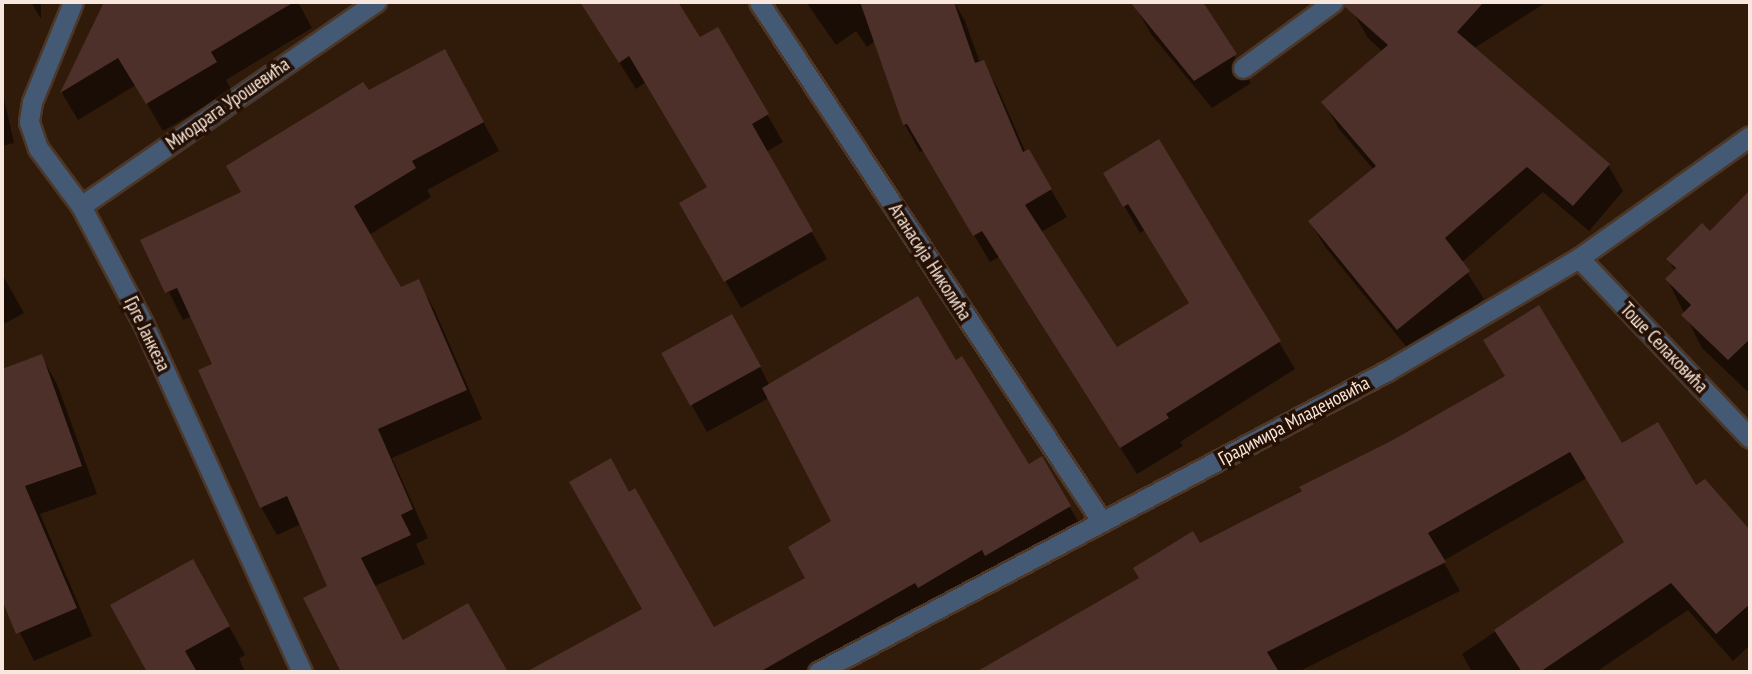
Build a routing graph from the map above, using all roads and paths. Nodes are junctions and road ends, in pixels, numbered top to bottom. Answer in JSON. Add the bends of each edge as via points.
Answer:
{"nodes":[{"id":1,"x":73,"y":2,"type":"edge"},
{"id":2,"x":376,"y":2,"type":"edge"},
{"id":3,"x":758,"y":2,"type":"edge"},
{"id":4,"x":1333,"y":2,"type":"edge"},
{"id":5,"x":1243,"y":68,"type":"dead end"},
{"id":6,"x":1750,"y":136,"type":"edge"},
{"id":7,"x":81,"y":206,"type":"junction"},
{"id":8,"x":1578,"y":258,"type":"junction"},
{"id":9,"x":1750,"y":438,"type":"edge"},
{"id":10,"x":1102,"y":522,"type":"junction"},
{"id":11,"x":302,"y":672,"type":"edge"},
{"id":12,"x":818,"y":672,"type":"edge"}],
"edges":[{"from":1,"to":7,"type":"street","name":"Грге Јанкеза","via":[[32,102],[29,122],[38,148]]},
{"from":2,"to":7,"type":"street","name":"Миодрага Урошевића"},
{"from":3,"to":10,"type":"street","name":"Атанасија Николића"},
{"from":4,"to":5,"type":"street"},
{"from":6,"to":8,"type":"street","name":"Градимира Младеновића"},
{"from":7,"to":11,"type":"street","name":"Грге Јанкеза","via":[[143,323]]},
{"from":8,"to":9,"type":"street","name":"Тоше Селаковића"},
{"from":8,"to":10,"type":"street","name":"Градимира Младеновића","via":[[1387,371]]},
{"from":10,"to":12,"type":"street","name":"Градимира Младеновића"}]}
